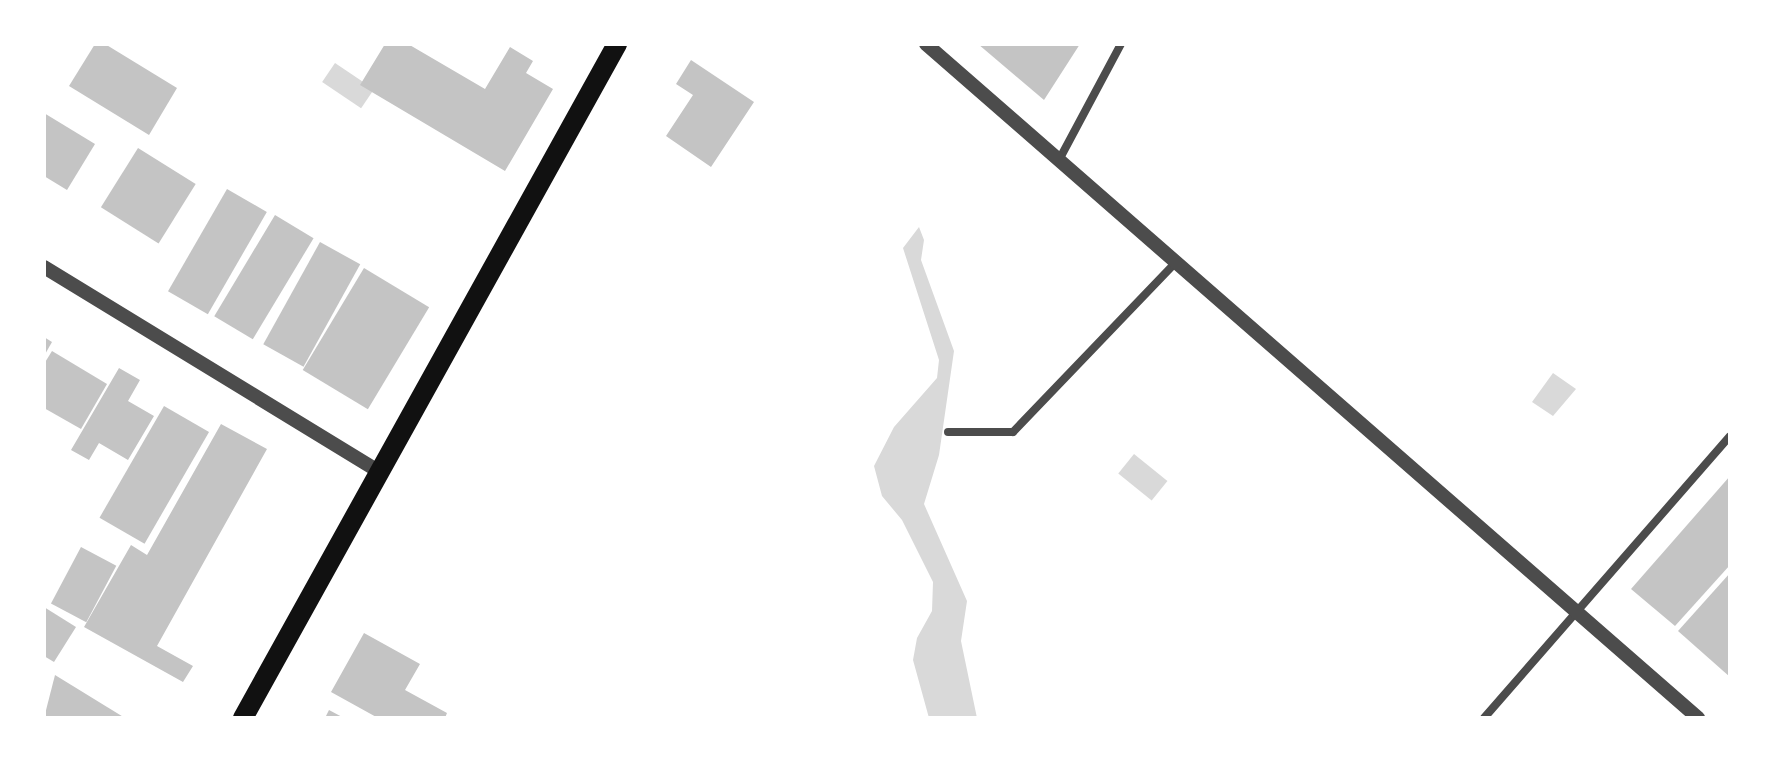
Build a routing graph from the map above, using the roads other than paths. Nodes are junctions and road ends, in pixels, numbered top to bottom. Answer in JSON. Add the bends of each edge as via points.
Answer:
{"nodes":[{"id":1,"x":617,"y":44,"type":"edge"},
{"id":2,"x":926,"y":44,"type":"edge"},
{"id":3,"x":1121,"y":44,"type":"edge"},
{"id":4,"x":1059,"y":160,"type":"junction"},
{"id":5,"x":1176,"y":262,"type":"junction"},
{"id":6,"x":44,"y":267,"type":"edge"},
{"id":7,"x":948,"y":432,"type":"dead end"},
{"id":8,"x":1730,"y":436,"type":"edge"},
{"id":9,"x":376,"y":470,"type":"junction"},
{"id":10,"x":1575,"y":611,"type":"junction"},
{"id":11,"x":243,"y":718,"type":"edge"},
{"id":12,"x":1484,"y":718,"type":"edge"},
{"id":13,"x":1698,"y":718,"type":"edge"}],
"edges":[{"from":1,"to":9,"type":"main road"},
{"from":2,"to":4,"type":"street"},
{"from":3,"to":4,"type":"street"},
{"from":4,"to":5,"type":"street"},
{"from":5,"to":7,"type":"street","via":[[1013,432]]},
{"from":5,"to":10,"type":"street"},
{"from":6,"to":9,"type":"street"},
{"from":8,"to":10,"type":"street"},
{"from":9,"to":11,"type":"main road"},
{"from":10,"to":12,"type":"street"},
{"from":10,"to":13,"type":"street"}]}
